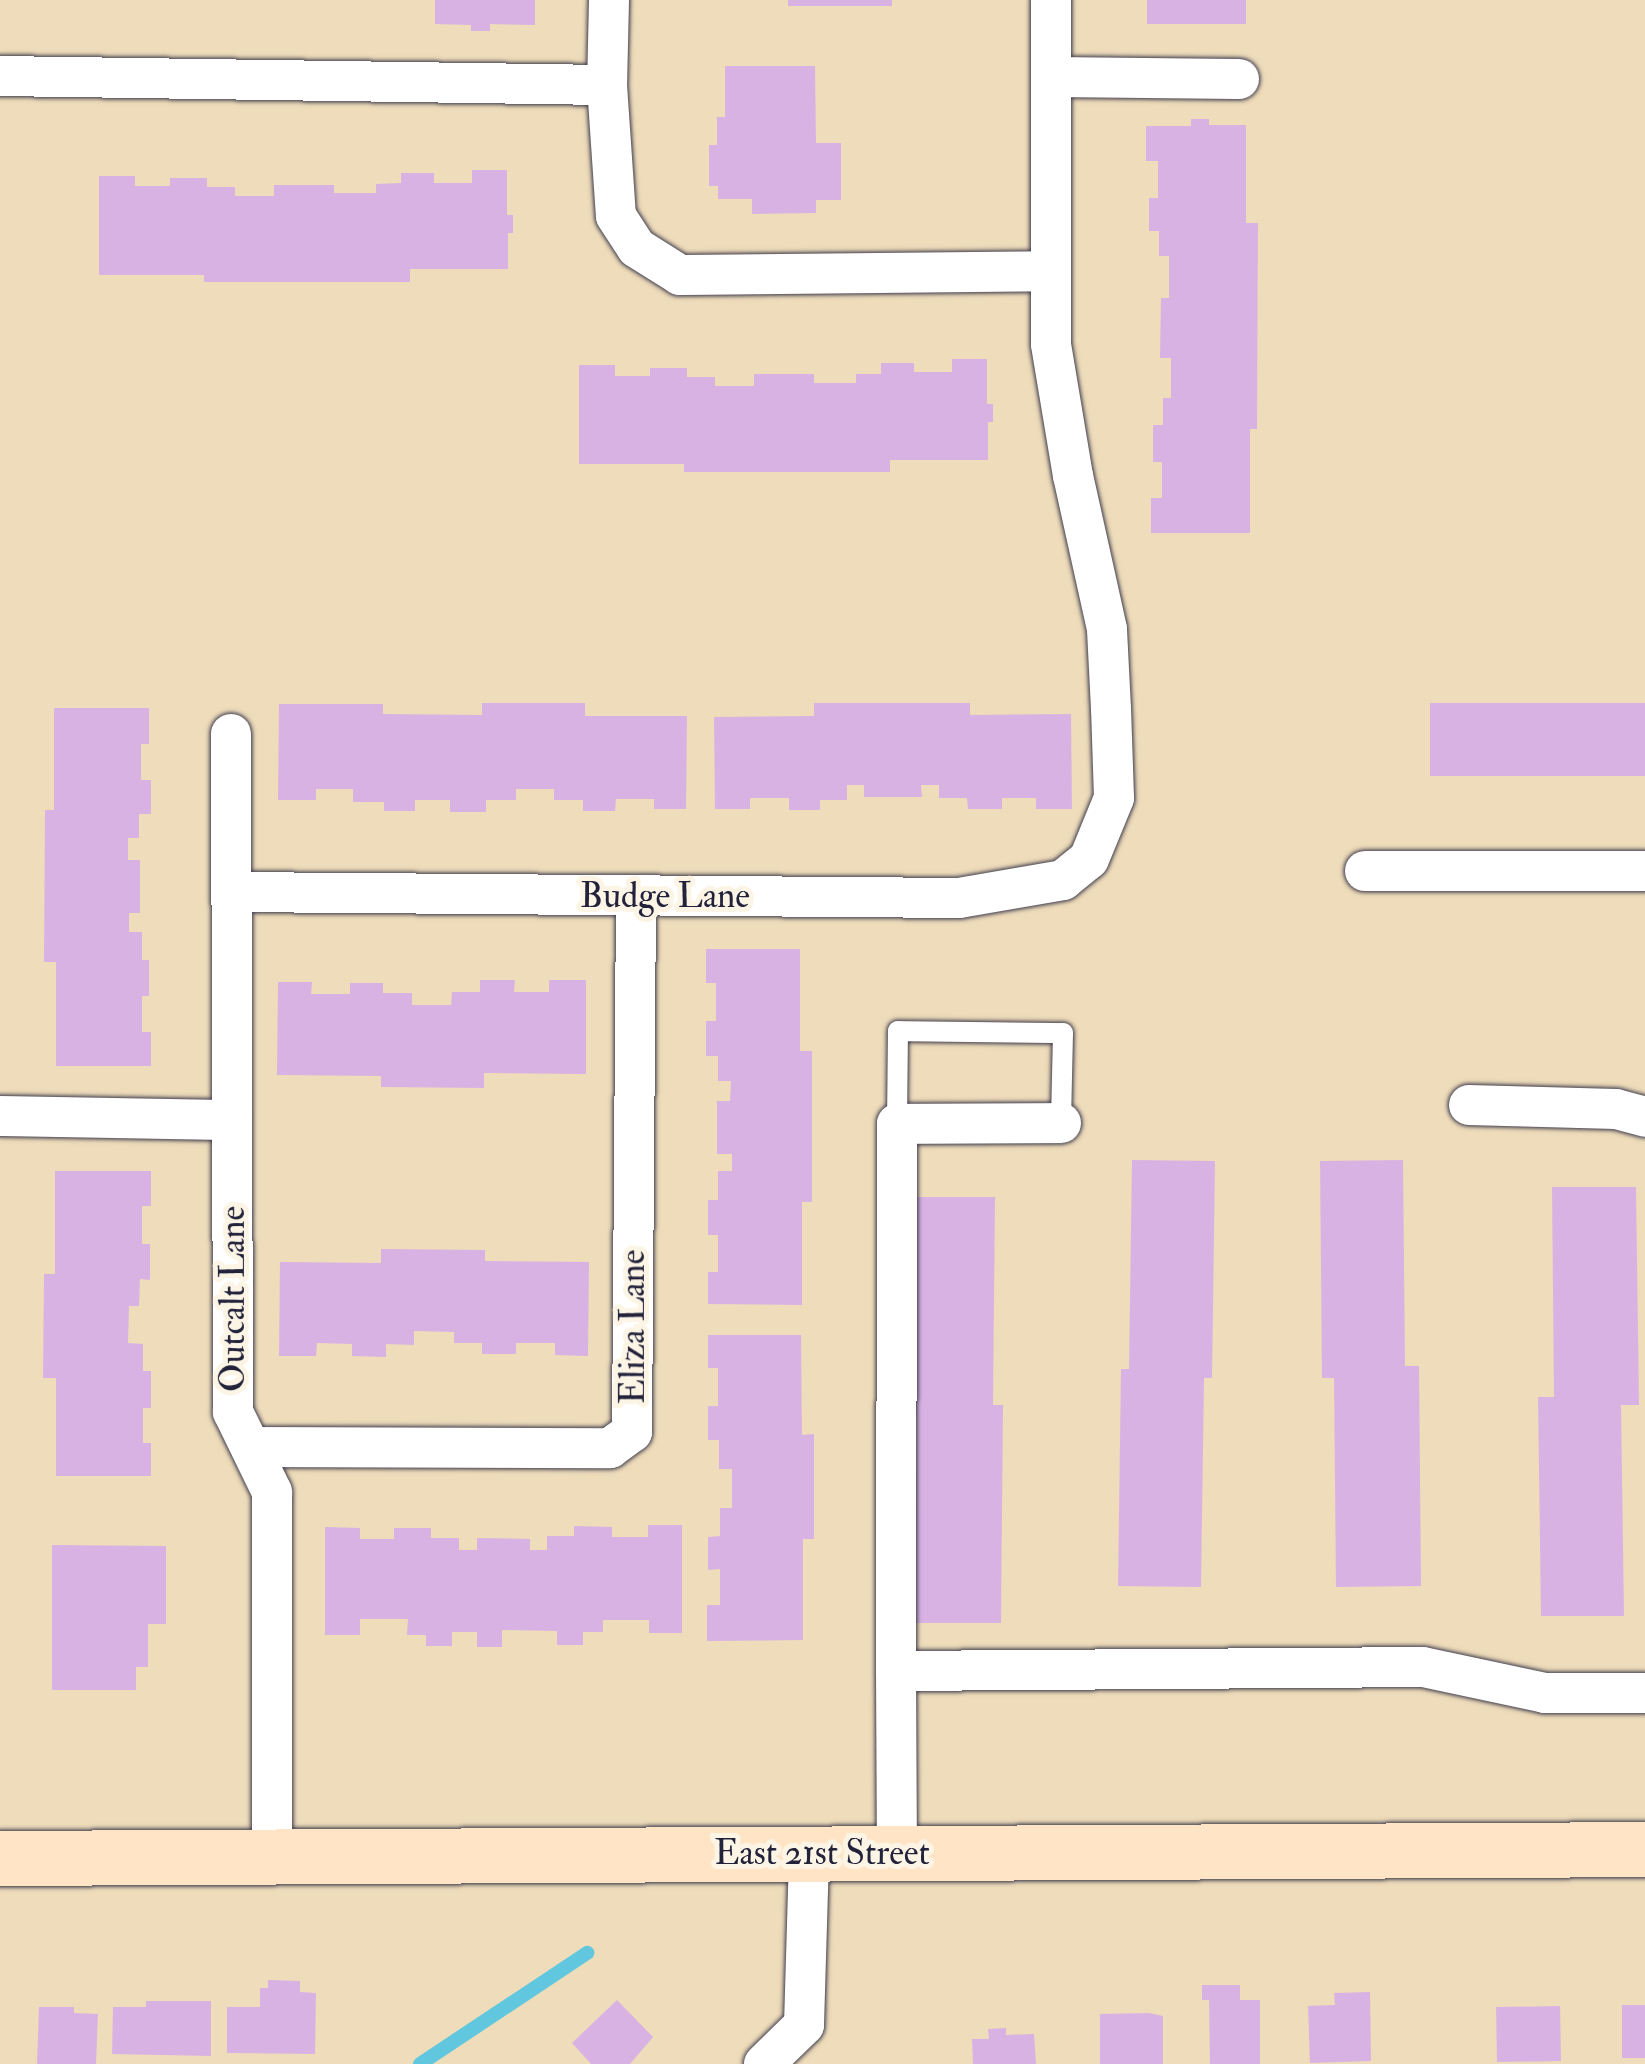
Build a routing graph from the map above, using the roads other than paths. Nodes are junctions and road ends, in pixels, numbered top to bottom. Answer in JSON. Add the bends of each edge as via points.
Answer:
{"nodes":[{"id":1,"x":609,"y":0,"type":"edge"},
{"id":2,"x":1052,"y":0,"type":"edge"},
{"id":3,"x":0,"y":76,"type":"edge"},
{"id":4,"x":1052,"y":77,"type":"junction"},
{"id":5,"x":1239,"y":79,"type":"dead end"},
{"id":6,"x":607,"y":84,"type":"junction"},
{"id":7,"x":1052,"y":271,"type":"junction"},
{"id":8,"x":231,"y":734,"type":"dead end"},
{"id":9,"x":1365,"y":871,"type":"dead end"},
{"id":10,"x":1645,"y":871,"type":"edge"},
{"id":11,"x":232,"y":892,"type":"junction"},
{"id":12,"x":636,"y":895,"type":"junction"},
{"id":13,"x":1468,"y":1104,"type":"dead end"},
{"id":14,"x":0,"y":1116,"type":"edge"},
{"id":15,"x":1645,"y":1117,"type":"edge"},
{"id":16,"x":232,"y":1120,"type":"junction"},
{"id":17,"x":1062,"y":1123,"type":"joint"},
{"id":18,"x":897,"y":1124,"type":"junction"},
{"id":19,"x":251,"y":1447,"type":"junction"},
{"id":20,"x":896,"y":1671,"type":"junction"},
{"id":21,"x":1645,"y":1692,"type":"edge"},
{"id":22,"x":1645,"y":1848,"type":"edge"},
{"id":23,"x":896,"y":1853,"type":"junction"},
{"id":24,"x":809,"y":1854,"type":"junction"},
{"id":25,"x":272,"y":1855,"type":"junction"},
{"id":26,"x":0,"y":1858,"type":"edge"},
{"id":27,"x":764,"y":2064,"type":"edge"}],
"edges":[{"from":1,"to":6,"type":"street"},
{"from":2,"to":4,"type":"street"},
{"from":3,"to":6,"type":"street"},
{"from":4,"to":5,"type":"street"},
{"from":4,"to":7,"type":"street"},
{"from":6,"to":7,"type":"street","via":[[616,216],[637,248],[680,275]]},
{"from":7,"to":12,"type":"street","name":"Budge Lane","via":[[1052,344],[1107,629],[1114,798],[1089,859],[1062,880],[959,898]]},
{"from":8,"to":11,"type":"street","name":"Outcalt Lane"},
{"from":9,"to":10,"type":"street"},
{"from":11,"to":12,"type":"street","name":"Budge Lane"},
{"from":11,"to":16,"type":"street","name":"Outcalt Lane"},
{"from":12,"to":19,"type":"street","name":"Eliza Lane","via":[[632,1432],[610,1448]]},
{"from":13,"to":15,"type":"street","via":[[1616,1109]]},
{"from":14,"to":16,"type":"street"},
{"from":16,"to":19,"type":"street","name":"Outcalt Lane","via":[[233,1412]]},
{"from":17,"to":18,"type":"street"},
{"from":17,"to":18,"type":"lane","via":[[1062,1033],[898,1032]]},
{"from":18,"to":20,"type":"street"},
{"from":19,"to":25,"type":"street","name":"Outcalt Lane","via":[[272,1492]]},
{"from":20,"to":21,"type":"street","via":[[1423,1666],[1546,1693]]},
{"from":20,"to":23,"type":"street"},
{"from":22,"to":23,"type":"main road","name":"East 21st Street"},
{"from":23,"to":24,"type":"main road","name":"East 21st Street"},
{"from":24,"to":25,"type":"main road","name":"East 21st Street"},
{"from":24,"to":27,"type":"street","via":[[804,2025]]},
{"from":25,"to":26,"type":"main road","name":"East 21st Street"}]}
